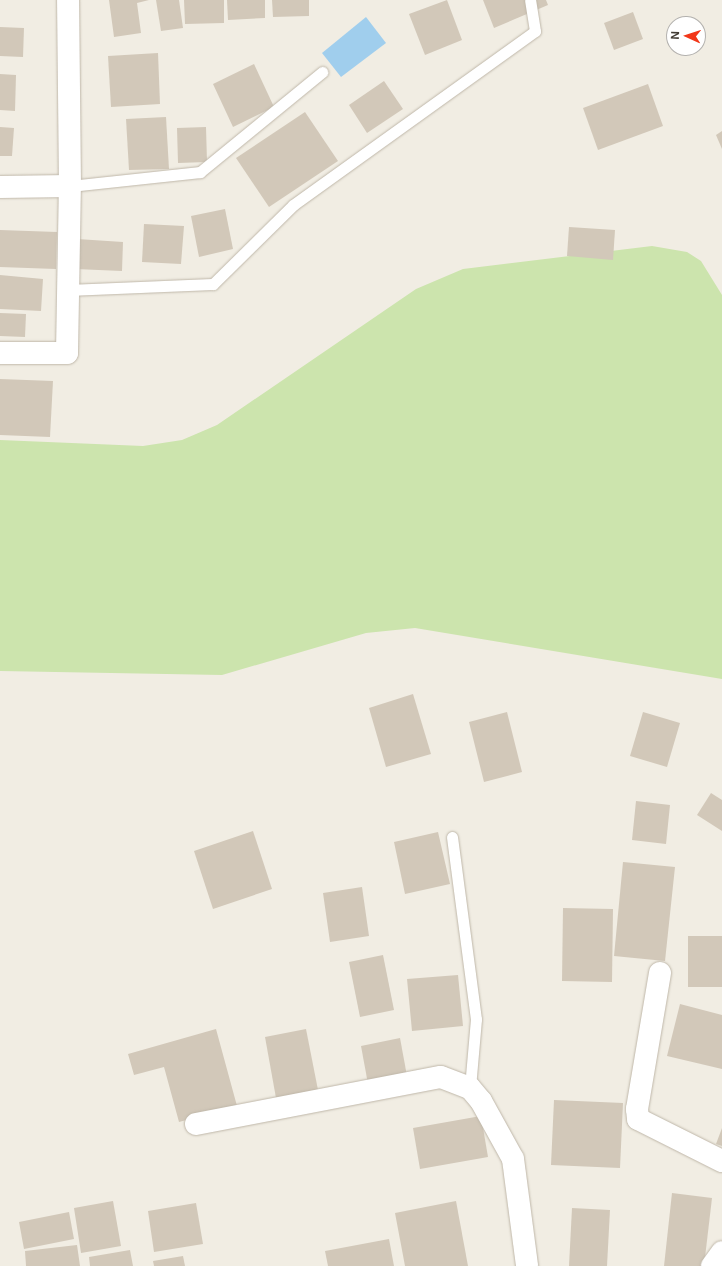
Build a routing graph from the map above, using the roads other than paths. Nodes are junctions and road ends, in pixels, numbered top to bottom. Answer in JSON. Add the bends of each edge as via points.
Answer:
{"nodes":[{"id":1,"x":68,"y":0,"type":"edge"},
{"id":2,"x":530,"y":0,"type":"edge"},
{"id":3,"x":322,"y":72,"type":"dead end"},
{"id":4,"x":70,"y":186,"type":"junction"},
{"id":5,"x":0,"y":187,"type":"edge"},
{"id":6,"x":67,"y":290,"type":"junction"},
{"id":7,"x":0,"y":353,"type":"edge"},
{"id":8,"x":452,"y":837,"type":"dead end"},
{"id":9,"x":660,"y":974,"type":"dead end"},
{"id":10,"x":470,"y":1088,"type":"junction"},
{"id":11,"x":196,"y":1124,"type":"dead end"},
{"id":12,"x":722,"y":1161,"type":"edge"},
{"id":13,"x":722,"y":1252,"type":"edge"},
{"id":14,"x":527,"y":1266,"type":"edge"},
{"id":15,"x":712,"y":1266,"type":"edge"}],
"edges":[{"from":1,"to":4,"type":"street"},
{"from":2,"to":6,"type":"lane","via":[[535,31],[293,205],[213,284]]},
{"from":3,"to":4,"type":"lane","via":[[200,172]]},
{"from":4,"to":5,"type":"street"},
{"from":4,"to":6,"type":"street"},
{"from":6,"to":7,"type":"street","via":[[67,353]]},
{"from":8,"to":10,"type":"lane","via":[[476,1019]]},
{"from":9,"to":12,"type":"street","via":[[637,1109],[638,1119]]},
{"from":10,"to":11,"type":"street","via":[[441,1077]]},
{"from":10,"to":14,"type":"street","via":[[481,1102],[513,1159]]},
{"from":13,"to":15,"type":"street"}]}
